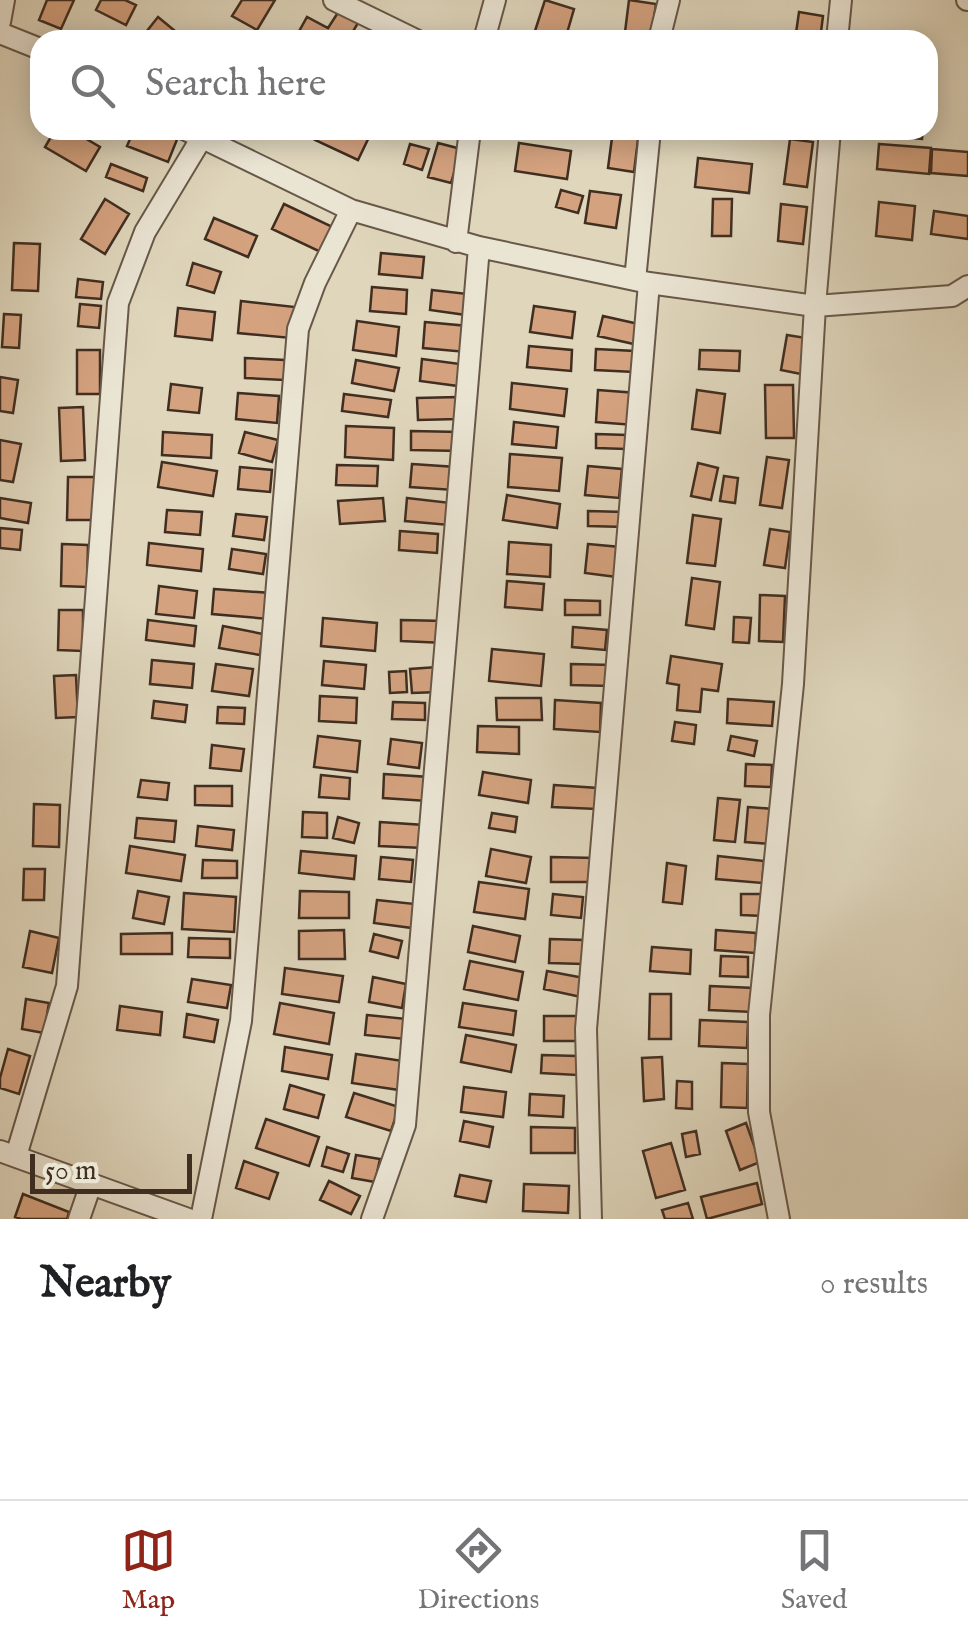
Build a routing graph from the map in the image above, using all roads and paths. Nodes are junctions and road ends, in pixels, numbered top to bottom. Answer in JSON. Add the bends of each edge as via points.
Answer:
{"nodes":[{"id":1,"x":4,"y":0,"type":"edge"},
{"id":2,"x":334,"y":0,"type":"edge"},
{"id":3,"x":495,"y":0,"type":"edge"},
{"id":4,"x":669,"y":0,"type":"edge"},
{"id":5,"x":840,"y":0,"type":"edge"},
{"id":6,"x":0,"y":22,"type":"edge"},
{"id":7,"x":396,"y":30,"type":"edge"},
{"id":8,"x":487,"y":30,"type":"edge"},
{"id":9,"x":662,"y":30,"type":"edge"},
{"id":10,"x":838,"y":30,"type":"edge"},
{"id":11,"x":0,"y":33,"type":"edge"},
{"id":12,"x":30,"y":46,"type":"edge"},
{"id":13,"x":191,"y":140,"type":"edge"},
{"id":14,"x":206,"y":140,"type":"edge"},
{"id":15,"x":469,"y":140,"type":"edge"},
{"id":16,"x":649,"y":140,"type":"edge"},
{"id":17,"x":829,"y":140,"type":"edge"},
{"id":18,"x":350,"y":210,"type":"junction"},
{"id":19,"x":456,"y":242,"type":"junction"},
{"id":20,"x":478,"y":247,"type":"junction"},
{"id":21,"x":642,"y":282,"type":"junction"},
{"id":22,"x":968,"y":286,"type":"edge"},
{"id":23,"x":815,"y":306,"type":"junction"},
{"id":24,"x":8,"y":1154,"type":"edge"},
{"id":25,"x":91,"y":1184,"type":"junction"},
{"id":26,"x":79,"y":1219,"type":"edge"},
{"id":27,"x":188,"y":1219,"type":"edge"},
{"id":28,"x":202,"y":1219,"type":"edge"},
{"id":29,"x":372,"y":1219,"type":"edge"},
{"id":30,"x":591,"y":1219,"type":"edge"},
{"id":31,"x":779,"y":1219,"type":"edge"}],
"edges":[{"from":1,"to":6,"type":"street"},
{"from":2,"to":7,"type":"street"},
{"from":3,"to":8,"type":"street"},
{"from":4,"to":9,"type":"street"},
{"from":5,"to":10,"type":"street"},
{"from":11,"to":12,"type":"street"},
{"from":13,"to":24,"type":"street","via":[[118,302],[67,986]]},
{"from":14,"to":18,"type":"street"},
{"from":15,"to":19,"type":"street"},
{"from":16,"to":21,"type":"street"},
{"from":17,"to":23,"type":"street"},
{"from":18,"to":19,"type":"street"},
{"from":18,"to":28,"type":"street","via":[[298,329],[241,1021]]},
{"from":19,"to":20,"type":"street"},
{"from":20,"to":21,"type":"street"},
{"from":20,"to":29,"type":"street","via":[[404,1125]]},
{"from":21,"to":23,"type":"street"},
{"from":21,"to":30,"type":"street","via":[[586,1029]]},
{"from":22,"to":23,"type":"street","via":[[952,296]]},
{"from":23,"to":31,"type":"street","via":[[793,684],[759,1016],[759,1112]]},
{"from":24,"to":25,"type":"street"},
{"from":25,"to":26,"type":"street"},
{"from":25,"to":27,"type":"street"}]}
